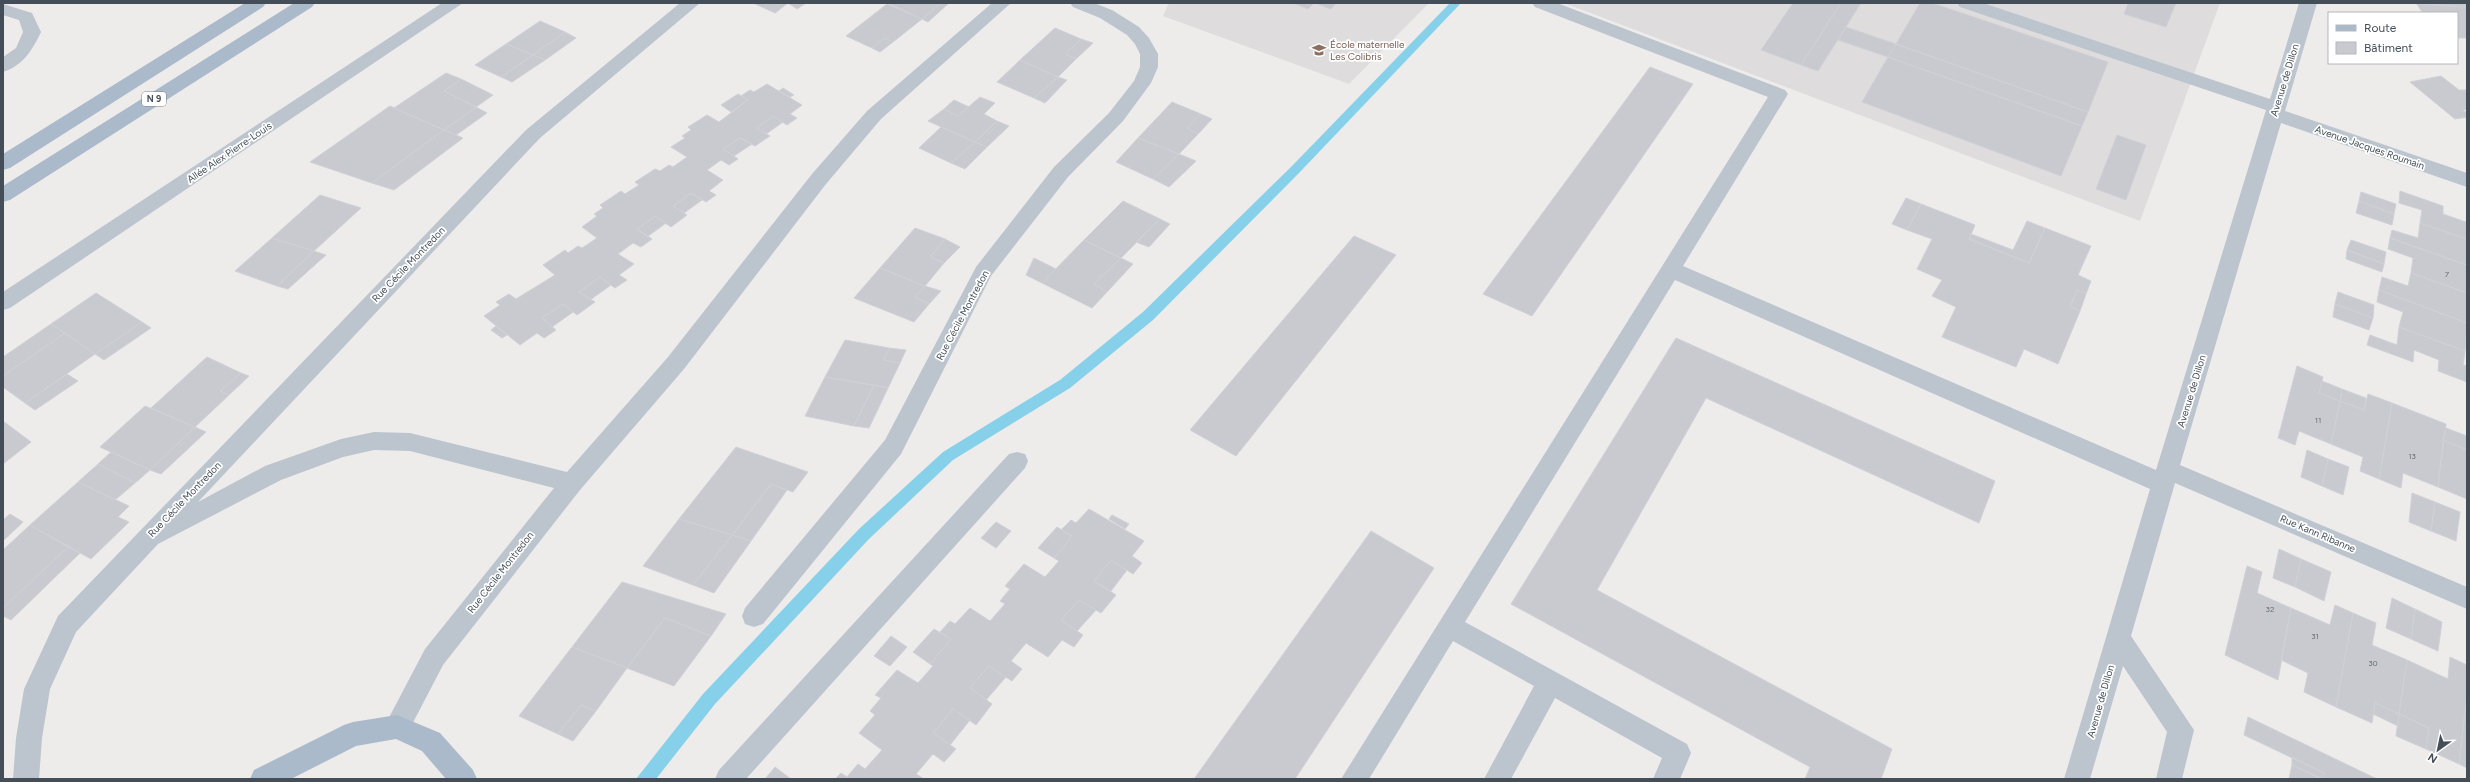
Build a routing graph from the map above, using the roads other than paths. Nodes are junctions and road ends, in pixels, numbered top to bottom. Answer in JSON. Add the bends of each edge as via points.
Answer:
{"nodes":[{"id":1,"x":257,"y":3,"type":"edge"},
{"id":2,"x":306,"y":3,"type":"edge"},
{"id":3,"x":454,"y":3,"type":"edge"},
{"id":4,"x":691,"y":3,"type":"edge"},
{"id":5,"x":1002,"y":3,"type":"edge"},
{"id":6,"x":1079,"y":3,"type":"edge"},
{"id":7,"x":1541,"y":3,"type":"edge"},
{"id":8,"x":1966,"y":3,"type":"edge"},
{"id":9,"x":2308,"y":3,"type":"edge"},
{"id":10,"x":3,"y":9,"type":"edge"},
{"id":11,"x":3,"y":66,"type":"edge"},
{"id":12,"x":2275,"y":111,"type":"junction"},
{"id":13,"x":3,"y":163,"type":"edge"},
{"id":14,"x":2467,"y":180,"type":"edge"},
{"id":15,"x":3,"y":195,"type":"edge"},
{"id":16,"x":1670,"y":269,"type":"junction"},
{"id":17,"x":3,"y":302,"type":"edge"},
{"id":18,"x":1018,"y":461,"type":"dead end"},
{"id":19,"x":2165,"y":477,"type":"junction"},
{"id":20,"x":572,"y":483,"type":"junction"},
{"id":21,"x":142,"y":543,"type":"junction"},
{"id":22,"x":2467,"y":598,"type":"edge"},
{"id":23,"x":754,"y":616,"type":"dead end"},
{"id":24,"x":1449,"y":626,"type":"junction"},
{"id":25,"x":2118,"y":638,"type":"junction"},
{"id":26,"x":1550,"y":682,"type":"junction"},
{"id":27,"x":397,"y":727,"type":"junction"},
{"id":28,"x":26,"y":779,"type":"edge"},
{"id":29,"x":263,"y":779,"type":"edge"},
{"id":30,"x":464,"y":779,"type":"edge"},
{"id":31,"x":728,"y":779,"type":"edge"},
{"id":32,"x":1354,"y":779,"type":"edge"},
{"id":33,"x":1497,"y":779,"type":"edge"},
{"id":34,"x":1666,"y":779,"type":"edge"},
{"id":35,"x":2077,"y":779,"type":"edge"},
{"id":36,"x":2169,"y":779,"type":"edge"}],
"edges":[{"from":1,"to":13,"type":"main road","number":"N 9"},
{"from":2,"to":15,"type":"main road","number":"N 9"},
{"from":3,"to":17,"type":"street","name":"Allée Alex Pierre-Louis"},
{"from":4,"to":21,"type":"street","name":"Rue Cécile Montredon","via":[[533,134]]},
{"from":5,"to":20,"type":"street","name":"Rue Cécile Montredon","via":[[874,115],[818,180],[676,363]]},
{"from":6,"to":23,"type":"street","name":"Rue Cécile Montredon","via":[[1106,14],[1133,31],[1143,42],[1149,54],[1149,67],[1142,83],[1116,117],[1061,172],[983,272],[893,447]]},
{"from":7,"to":16,"type":"street","via":[[1778,94]]},
{"from":8,"to":12,"type":"street","name":"Avenue Jacques Roumain"},
{"from":9,"to":12,"type":"street","name":"Avenue de Dillon"},
{"from":10,"to":11,"type":"street","via":[[26,17],[32,32],[23,51]]},
{"from":12,"to":14,"type":"street","name":"Avenue Jacques Roumain"},
{"from":12,"to":19,"type":"street","name":"Avenue de Dillon"},
{"from":16,"to":19,"type":"street","name":"Rue Kann Ribanne"},
{"from":16,"to":24,"type":"street"},
{"from":18,"to":31,"type":"street"},
{"from":19,"to":22,"type":"street","name":"Rue Kann Ribanne"},
{"from":19,"to":25,"type":"street","name":"Avenue de Dillon"},
{"from":20,"to":21,"type":"street","name":"Rue Cécile Montredon","via":[[410,442],[374,442],[341,448],[273,473]]},
{"from":20,"to":27,"type":"street","name":"Rue Cécile Montredon","via":[[434,657]]},
{"from":21,"to":28,"type":"street","name":"Rue Cécile Montredon","via":[[67,624],[37,689]]},
{"from":24,"to":26,"type":"street"},
{"from":24,"to":32,"type":"street"},
{"from":25,"to":35,"type":"street","name":"Avenue de Dillon"},
{"from":25,"to":36,"type":"street","via":[[2181,730]]},
{"from":26,"to":33,"type":"street"},
{"from":26,"to":34,"type":"street","via":[[1678,753]]},
{"from":27,"to":29,"type":"main road","via":[[353,734]]},
{"from":27,"to":30,"type":"main road","via":[[431,742]]}]}
